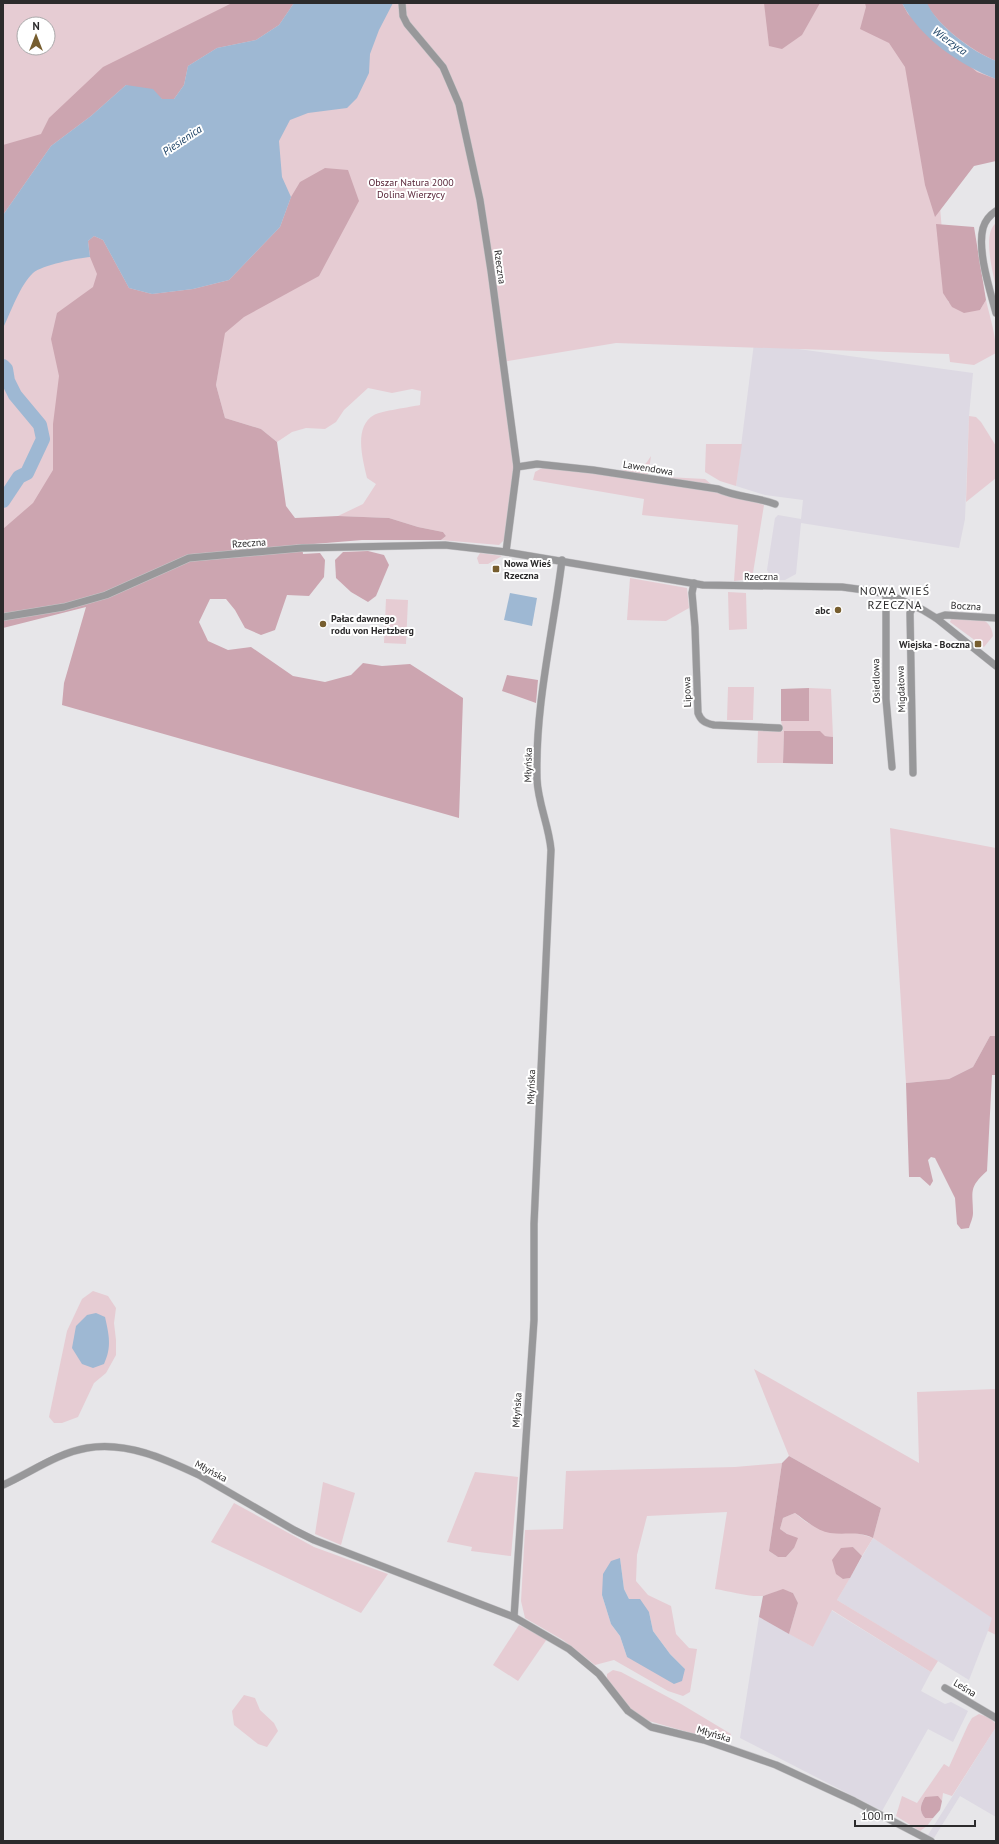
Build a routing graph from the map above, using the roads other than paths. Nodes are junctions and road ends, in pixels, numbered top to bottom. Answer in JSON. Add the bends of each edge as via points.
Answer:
{"nodes":[{"id":1,"x":402,"y":3,"type":"edge"},
{"id":2,"x":996,"y":211,"type":"edge"},
{"id":3,"x":996,"y":313,"type":"edge"},
{"id":4,"x":517,"y":467,"type":"junction"},
{"id":5,"x":774,"y":504,"type":"dead end"},
{"id":6,"x":506,"y":552,"type":"junction"},
{"id":7,"x":562,"y":560,"type":"junction"},
{"id":8,"x":694,"y":583,"type":"junction"},
{"id":9,"x":886,"y":594,"type":"junction"},
{"id":10,"x":914,"y":605,"type":"junction"},
{"id":11,"x":3,"y":617,"type":"edge"},
{"id":12,"x":936,"y":618,"type":"junction"},
{"id":13,"x":996,"y":618,"type":"edge"},
{"id":14,"x":996,"y":666,"type":"edge"},
{"id":15,"x":779,"y":728,"type":"dead end"},
{"id":16,"x":892,"y":767,"type":"dead end"},
{"id":17,"x":914,"y":773,"type":"dead end"},
{"id":18,"x":3,"y":1485,"type":"edge"},
{"id":19,"x":514,"y":1617,"type":"junction"},
{"id":20,"x":945,"y":1688,"type":"dead end"},
{"id":21,"x":996,"y":1718,"type":"edge"},
{"id":22,"x":931,"y":1841,"type":"edge"}],
"edges":[{"from":1,"to":4,"type":"street","name":"Rzeczna","via":[[403,16],[407,24],[443,67],[459,104],[480,200]]},
{"from":2,"to":3,"type":"street","via":[[984,224],[982,239],[986,273]]},
{"from":4,"to":5,"type":"street","name":"Lawendowa","via":[[537,464],[593,470],[718,489]]},
{"from":4,"to":6,"type":"street","name":"Rzeczna"},
{"from":6,"to":7,"type":"street","name":"Rzeczna"},
{"from":6,"to":11,"type":"street","name":"Rzeczna","via":[[452,546],[411,546],[302,548],[195,557],[106,595],[64,607]]},
{"from":7,"to":8,"type":"street","name":"Rzeczna"},
{"from":7,"to":19,"type":"street","name":"Młyńska","via":[[540,713],[538,794],[552,850],[534,1224],[534,1320]]},
{"from":8,"to":9,"type":"street","name":"Rzeczna","via":[[724,586],[842,587]]},
{"from":8,"to":15,"type":"street","name":"Lipowa","via":[[692,593],[700,718],[714,725]]},
{"from":9,"to":10,"type":"street","name":"Rzeczna"},
{"from":9,"to":16,"type":"street","name":"Osiedlowa","via":[[886,699]]},
{"from":10,"to":12,"type":"street","name":"Rzeczna"},
{"from":10,"to":17,"type":"street","name":"Migdałowa","via":[[910,613]]},
{"from":12,"to":13,"type":"street","name":"Boczna","via":[[945,615]]},
{"from":12,"to":14,"type":"street","name":"Rzeczna"},
{"from":18,"to":19,"type":"street","name":"Młyńska","via":[[49,1462],[87,1448],[138,1451],[199,1475],[314,1540]]},
{"from":19,"to":22,"type":"street","name":"Młyńska","via":[[569,1649],[599,1674],[628,1711],[651,1727],[704,1740],[776,1765],[847,1797]]},
{"from":20,"to":21,"type":"street","name":"Leśna"}]}
